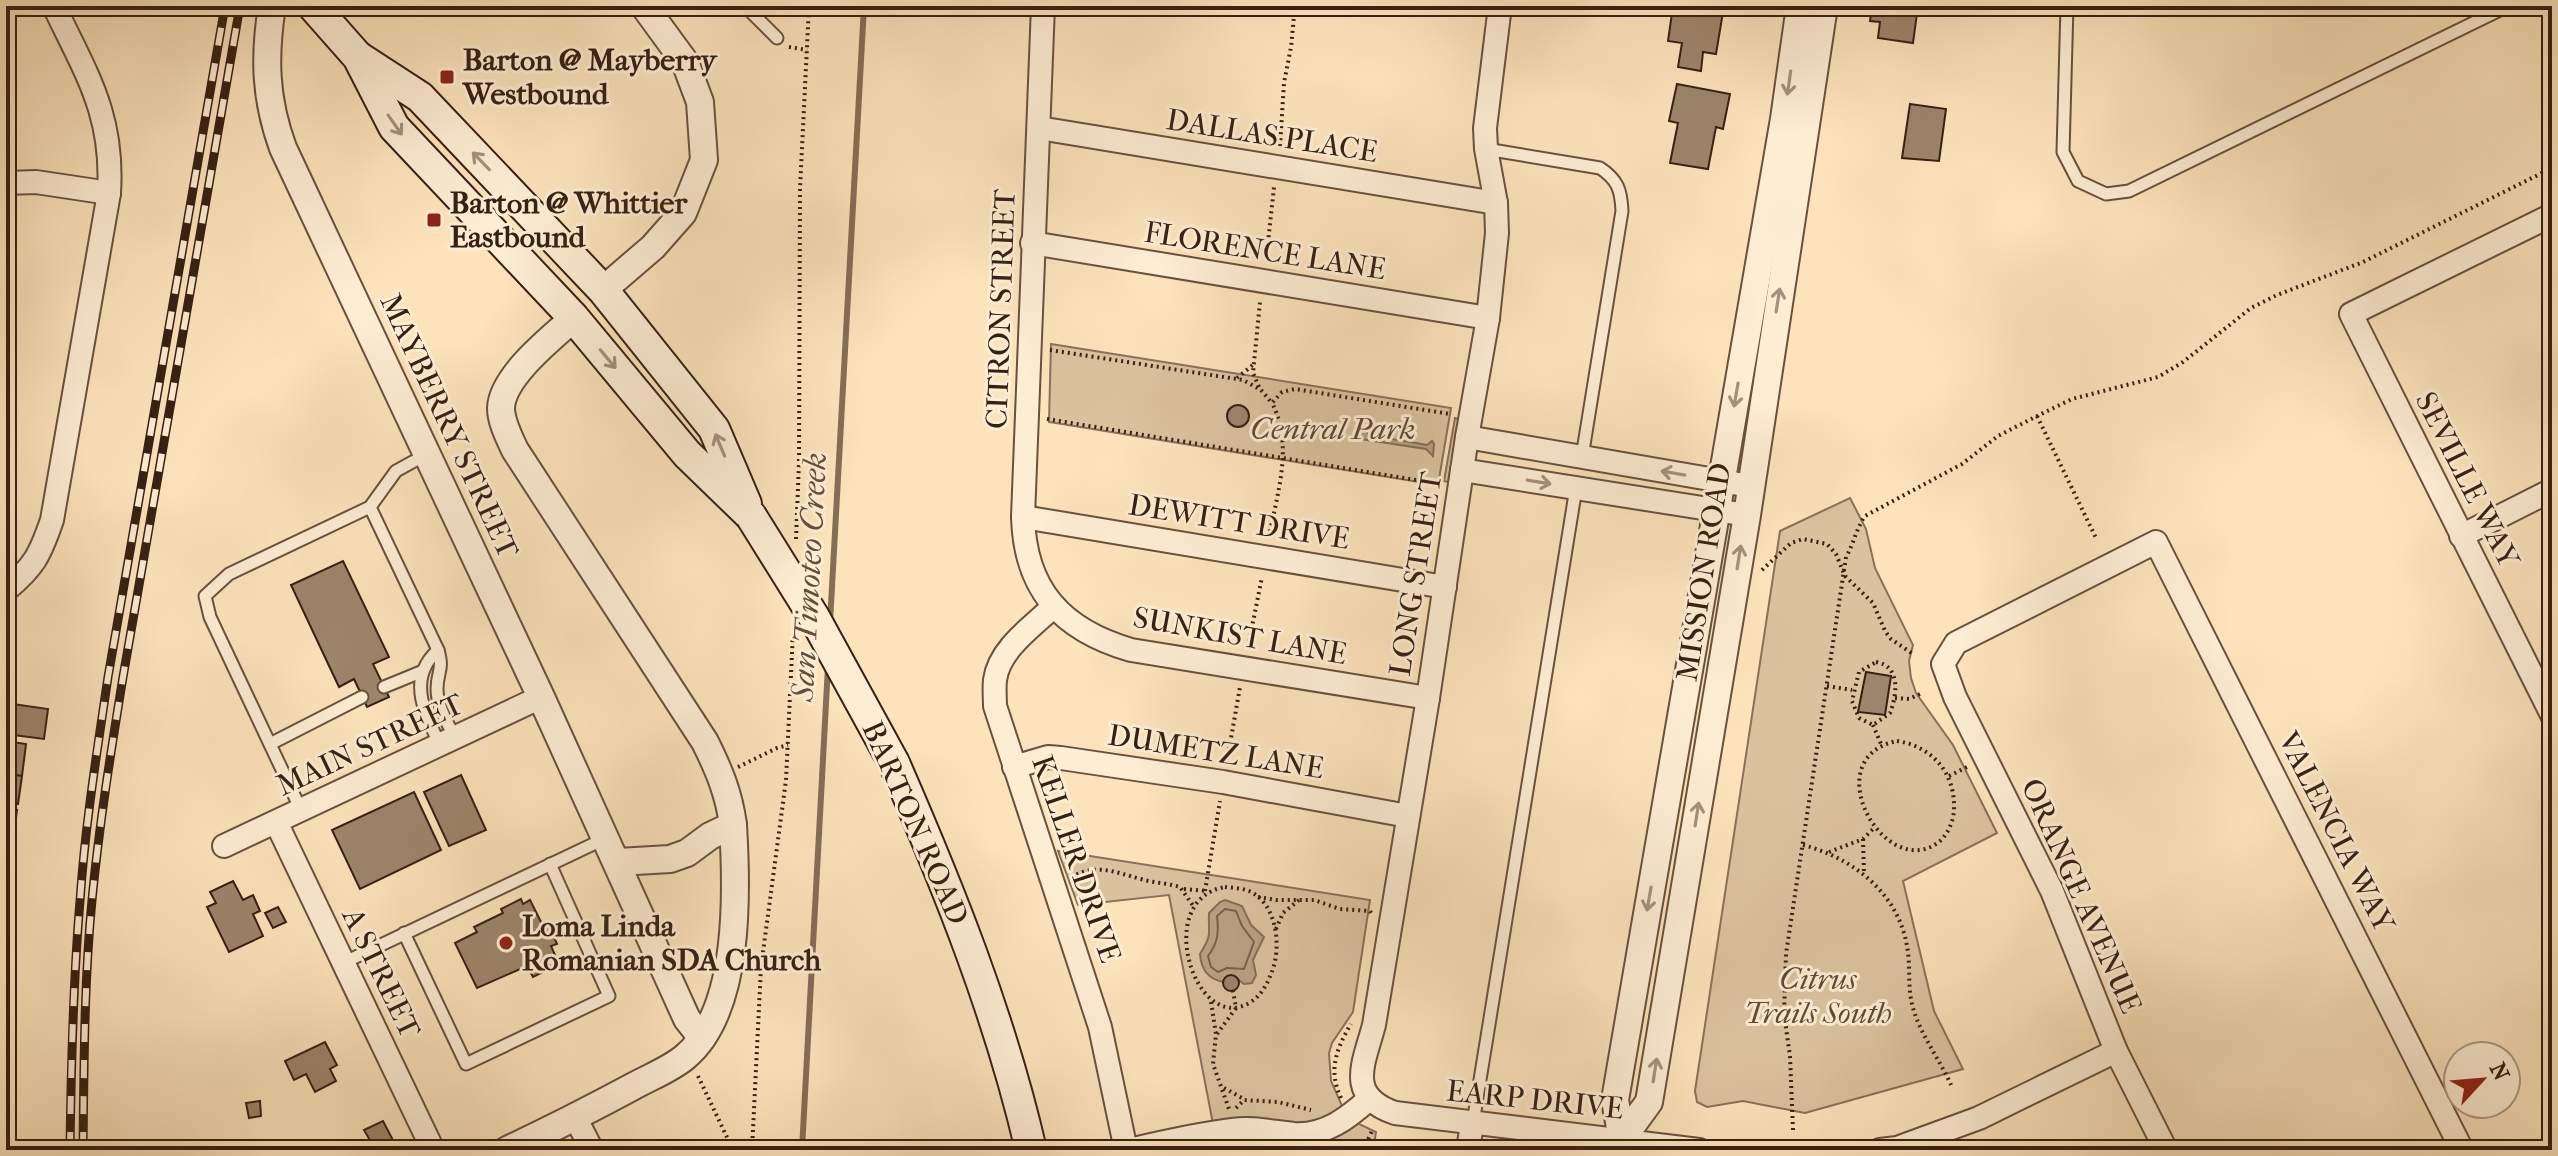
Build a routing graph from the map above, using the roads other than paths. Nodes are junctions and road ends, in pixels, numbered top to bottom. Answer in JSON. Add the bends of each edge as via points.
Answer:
{"nodes":[{"id":1,"x":54,"y":6,"type":"edge"},
{"id":2,"x":272,"y":6,"type":"edge"},
{"id":3,"x":313,"y":6,"type":"edge"},
{"id":4,"x":644,"y":6,"type":"edge"},
{"id":5,"x":745,"y":6,"type":"edge"},
{"id":6,"x":1043,"y":6,"type":"edge"},
{"id":7,"x":1500,"y":6,"type":"edge"},
{"id":8,"x":1800,"y":6,"type":"edge"},
{"id":9,"x":1824,"y":6,"type":"edge"},
{"id":10,"x":2067,"y":6,"type":"edge"},
{"id":11,"x":2508,"y":6,"type":"edge"},
{"id":12,"x":777,"y":38,"type":"dead end"},
{"id":13,"x":358,"y":57,"type":"junction"},
{"id":14,"x":1039,"y":128,"type":"junction"},
{"id":15,"x":1486,"y":149,"type":"junction"},
{"id":16,"x":6,"y":183,"type":"edge"},
{"id":17,"x":109,"y":193,"type":"junction"},
{"id":18,"x":1496,"y":203,"type":"junction"},
{"id":19,"x":2552,"y":215,"type":"edge"},
{"id":20,"x":1032,"y":243,"type":"junction"},
{"id":21,"x":603,"y":290,"type":"junction"},
{"id":22,"x":574,"y":318,"type":"junction"},
{"id":23,"x":1488,"y":318,"type":"junction"},
{"id":24,"x":1467,"y":437,"type":"junction"},
{"id":25,"x":427,"y":454,"type":"junction"},
{"id":26,"x":1582,"y":457,"type":"junction"},
{"id":27,"x":1462,"y":470,"type":"junction"},
{"id":28,"x":1721,"y":481,"type":"junction"},
{"id":29,"x":1750,"y":486,"type":"junction"},
{"id":30,"x":1576,"y":488,"type":"junction"},
{"id":31,"x":2552,"y":490,"type":"edge"},
{"id":32,"x":370,"y":507,"type":"junction"},
{"id":33,"x":1716,"y":511,"type":"junction"},
{"id":34,"x":1747,"y":515,"type":"junction"},
{"id":35,"x":751,"y":516,"type":"junction"},
{"id":36,"x":1023,"y":517,"type":"junction"},
{"id":37,"x":2461,"y":536,"type":"junction"},
{"id":38,"x":2156,"y":542,"type":"joint"},
{"id":39,"x":1445,"y":587,"type":"junction"},
{"id":40,"x":6,"y":590,"type":"edge"},
{"id":41,"x":1054,"y":606,"type":"junction"},
{"id":42,"x":438,"y":650,"type":"junction"},
{"id":43,"x":423,"y":671,"type":"junction"},
{"id":44,"x":384,"y":687,"type":"dead end"},
{"id":45,"x":362,"y":697,"type":"dead end"},
{"id":46,"x":541,"y":697,"type":"junction"},
{"id":47,"x":1428,"y":698,"type":"junction"},
{"id":48,"x":2552,"y":715,"type":"edge"},
{"id":49,"x":448,"y":741,"type":"junction"},
{"id":50,"x":270,"y":744,"type":"junction"},
{"id":51,"x":1014,"y":767,"type":"junction"},
{"id":52,"x":301,"y":810,"type":"junction"},
{"id":53,"x":1408,"y":816,"type":"junction"},
{"id":54,"x":276,"y":822,"type":"junction"},
{"id":55,"x":733,"y":825,"type":"junction"},
{"id":56,"x":606,"y":838,"type":"junction"},
{"id":57,"x":224,"y":846,"type":"dead end"},
{"id":58,"x":618,"y":862,"type":"junction"},
{"id":59,"x":550,"y":864,"type":"junction"},
{"id":60,"x":404,"y":933,"type":"junction"},
{"id":61,"x":343,"y":963,"type":"junction"},
{"id":62,"x":695,"y":1047,"type":"junction"},
{"id":63,"x":2116,"y":1051,"type":"junction"},
{"id":64,"x":1361,"y":1106,"type":"junction"},
{"id":65,"x":575,"y":1117,"type":"junction"},
{"id":66,"x":1472,"y":1124,"type":"junction"},
{"id":67,"x":1621,"y":1144,"type":"edge"},
{"id":68,"x":433,"y":1150,"type":"edge"},
{"id":69,"x":507,"y":1150,"type":"edge"},
{"id":70,"x":592,"y":1150,"type":"edge"},
{"id":71,"x":1031,"y":1150,"type":"edge"},
{"id":72,"x":1128,"y":1150,"type":"edge"},
{"id":73,"x":1468,"y":1150,"type":"edge"},
{"id":74,"x":1699,"y":1150,"type":"edge"},
{"id":75,"x":1880,"y":1150,"type":"edge"},
{"id":76,"x":2166,"y":1150,"type":"edge"},
{"id":77,"x":2462,"y":1150,"type":"edge"}],
"edges":[{"from":1,"to":17,"type":"street","via":[[101,107],[111,161]]},
{"from":2,"to":25,"type":"street","name":"MAYBERRY STREET","via":[[267,36],[271,115]]},
{"from":3,"to":13,"type":"main road","name":"BARTON ROAD"},
{"from":4,"to":21,"type":"street","via":[[685,62],[700,102],[704,160],[683,213]]},
{"from":5,"to":12,"type":"lane"},
{"from":6,"to":14,"type":"street","name":"CITRON STREET"},
{"from":7,"to":15,"type":"street","name":"LONG STREET"},
{"from":8,"to":28,"type":"street","name":"MISSION ROAD","one_way":true},
{"from":29,"to":9,"type":"street","name":"MISSION ROAD","one_way":true},
{"from":10,"to":11,"type":"lane","via":[[2063,152],[2078,181],[2106,194],[2129,191]]},
{"from":21,"to":13,"type":"main road","name":"BARTON ROAD","one_way":true,"via":[[420,97]]},
{"from":13,"to":22,"type":"main road","name":"BARTON ROAD","one_way":true,"via":[[394,127]]},
{"from":14,"to":18,"type":"street","name":"DALLAS PLACE"},
{"from":14,"to":20,"type":"street","name":"CITRON STREET"},
{"from":15,"to":18,"type":"street","name":"LONG STREET"},
{"from":15,"to":26,"type":"lane","via":[[1600,168],[1621,190],[1622,211]]},
{"from":16,"to":17,"type":"street"},
{"from":17,"to":40,"type":"street","via":[[52,520],[30,570]]},
{"from":18,"to":23,"type":"street","name":"LONG STREET"},
{"from":19,"to":37,"type":"street","name":"SEVILLE WAY","via":[[2351,314]]},
{"from":20,"to":23,"type":"street","name":"FLORENCE LANE"},
{"from":20,"to":36,"type":"street","name":"CITRON STREET"},
{"from":35,"to":21,"type":"main road","name":"BARTON ROAD","one_way":true,"via":[[714,429]]},
{"from":22,"to":35,"type":"main road","name":"BARTON ROAD","one_way":true,"via":[[687,454]]},
{"from":22,"to":55,"type":"street","name":"MAYBERRY STREET","via":[[512,379],[503,395],[505,427],[705,742],[722,776]]},
{"from":23,"to":24,"type":"street","name":"LONG STREET"},
{"from":24,"to":26,"type":"street"},
{"from":24,"to":27,"type":"street","name":"LONG STREET"},
{"from":25,"to":32,"type":"lane","via":[[396,471]]},
{"from":25,"to":46,"type":"street","name":"MAYBERRY STREET"},
{"from":28,"to":26,"type":"street","one_way":true},
{"from":26,"to":30,"type":"street"},
{"from":27,"to":30,"type":"street","one_way":true},
{"from":27,"to":39,"type":"street","name":"LONG STREET"},
{"from":28,"to":29,"type":"street"},
{"from":28,"to":33,"type":"street","name":"MISSION ROAD"},
{"from":29,"to":34,"type":"street","name":"MISSION ROAD"},
{"from":30,"to":33,"type":"street"},
{"from":30,"to":66,"type":"lane"},
{"from":31,"to":37,"type":"street"},
{"from":32,"to":42,"type":"lane"},
{"from":32,"to":50,"type":"lane","via":[[229,574],[205,596]]},
{"from":33,"to":34,"type":"street"},
{"from":33,"to":67,"type":"street","name":"MISSION ROAD","one_way":true,"via":[[1615,1100]]},
{"from":67,"to":34,"type":"street","name":"MISSION ROAD","one_way":true,"via":[[1649,1102]]},
{"from":35,"to":71,"type":"main road","name":"BARTON ROAD","bridge":true,"via":[[894,763],[980,974]]},
{"from":36,"to":39,"type":"street","name":"DEWITT DRIVE"},
{"from":36,"to":41,"type":"street","name":"CITRON STREET","via":[[1029,567]]},
{"from":37,"to":48,"type":"street","name":"SEVILLE WAY"},
{"from":38,"to":63,"type":"street","name":"ORANGE AVENUE","via":[[1956,643],[1943,664],[2052,891]]},
{"from":38,"to":77,"type":"street","name":"VALENCIA WAY"},
{"from":39,"to":47,"type":"street","name":"LONG STREET"},
{"from":41,"to":47,"type":"street","name":"SUNKIST LANE","via":[[1091,636],[1131,650]]},
{"from":41,"to":51,"type":"street","name":"KELLER DRIVE","via":[[1011,647],[995,679],[995,706]]},
{"from":42,"to":43,"type":"lane"},
{"from":42,"to":49,"type":"lane","via":[[443,667],[437,687]]},
{"from":43,"to":44,"type":"lane"},
{"from":43,"to":49,"type":"lane","via":[[420,691],[426,714]]},
{"from":45,"to":50,"type":"lane"},
{"from":46,"to":49,"type":"street","name":"MAIN STREET"},
{"from":46,"to":56,"type":"street","name":"MAYBERRY STREET"},
{"from":47,"to":53,"type":"street","name":"LONG STREET"},
{"from":49,"to":52,"type":"street","name":"MAIN STREET"},
{"from":50,"to":52,"type":"lane"},
{"from":51,"to":53,"type":"street","name":"DUMETZ LANE","via":[[1061,758]]},
{"from":51,"to":72,"type":"street","name":"KELLER DRIVE","via":[[1100,1027]]},
{"from":52,"to":54,"type":"street","name":"MAIN STREET"},
{"from":53,"to":64,"type":"street","name":"LONG STREET","via":[[1374,1025],[1361,1073]]},
{"from":54,"to":57,"type":"street","name":"MAIN STREET"},
{"from":54,"to":61,"type":"street","name":"A STREET"},
{"from":55,"to":58,"type":"street","via":[[670,859]]},
{"from":55,"to":62,"type":"street","name":"MAYBERRY STREET","via":[[733,946],[725,982]]},
{"from":56,"to":58,"type":"street","name":"MAYBERRY STREET"},
{"from":56,"to":59,"type":"lane"},
{"from":58,"to":62,"type":"street","name":"MAYBERRY STREET"},
{"from":59,"to":60,"type":"lane"},
{"from":59,"to":60,"type":"lane","via":[[609,996],[481,1057],[466,1064]]},
{"from":60,"to":61,"type":"lane"},
{"from":61,"to":68,"type":"street","name":"A STREET"},
{"from":62,"to":65,"type":"street"},
{"from":63,"to":75,"type":"street","via":[[1979,1118]]},
{"from":63,"to":76,"type":"street","name":"ORANGE AVENUE"},
{"from":64,"to":66,"type":"street","name":"EARP DRIVE"},
{"from":64,"to":72,"type":"street","via":[[1334,1126],[1315,1132],[1232,1130]]},
{"from":65,"to":69,"type":"street"},
{"from":65,"to":70,"type":"street"},
{"from":66,"to":67,"type":"street","name":"EARP DRIVE"},
{"from":66,"to":73,"type":"street"},
{"from":67,"to":74,"type":"street","name":"EARP DRIVE"}]}
